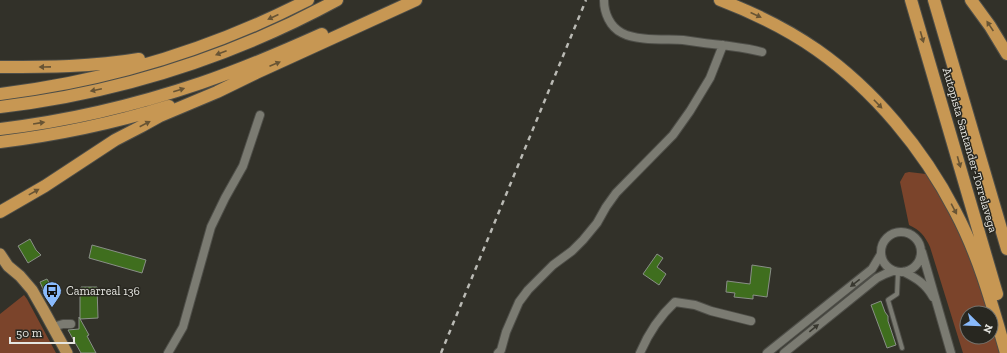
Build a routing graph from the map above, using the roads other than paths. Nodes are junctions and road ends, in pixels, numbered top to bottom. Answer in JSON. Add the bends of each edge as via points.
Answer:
{"nodes":[{"id":1,"x":308,"y":0,"type":"edge"},
{"id":2,"x":337,"y":0,"type":"edge"},
{"id":3,"x":406,"y":0,"type":"edge"},
{"id":4,"x":416,"y":0,"type":"edge"},
{"id":5,"x":604,"y":0,"type":"edge"},
{"id":6,"x":720,"y":0,"type":"edge"},
{"id":7,"x":911,"y":0,"type":"edge"},
{"id":8,"x":934,"y":0,"type":"edge"},
{"id":9,"x":971,"y":0,"type":"edge"},
{"id":10,"x":208,"y":44,"type":"junction"},
{"id":11,"x":723,"y":45,"type":"junction"},
{"id":12,"x":762,"y":52,"type":"dead end"},
{"id":13,"x":1007,"y":54,"type":"edge"},
{"id":14,"x":0,"y":67,"type":"edge"},
{"id":15,"x":256,"y":73,"type":"junction"},
{"id":16,"x":0,"y":94,"type":"edge"},
{"id":17,"x":0,"y":107,"type":"edge"},
{"id":18,"x":260,"y":115,"type":"dead end"},
{"id":19,"x":0,"y":129,"type":"edge"},
{"id":20,"x":0,"y":142,"type":"edge"},
{"id":21,"x":0,"y":212,"type":"edge"},
{"id":22,"x":921,"y":249,"type":"junction"},
{"id":23,"x":1007,"y":249,"type":"edge"},
{"id":24,"x":0,"y":254,"type":"edge"},
{"id":25,"x":881,"y":254,"type":"junction"},
{"id":26,"x":4,"y":264,"type":"edge"},
{"id":27,"x":898,"y":272,"type":"junction"},
{"id":28,"x":937,"y":305,"type":"junction"},
{"id":29,"x":751,"y":321,"type":"dead end"},
{"id":30,"x":71,"y":324,"type":"dead end"},
{"id":31,"x":53,"y":327,"type":"junction"},
{"id":32,"x":1007,"y":331,"type":"edge"},
{"id":33,"x":902,"y":348,"type":"dead end"},
{"id":34,"x":66,"y":353,"type":"edge"},
{"id":35,"x":168,"y":353,"type":"edge"},
{"id":36,"x":498,"y":353,"type":"edge"},
{"id":37,"x":640,"y":353,"type":"edge"},
{"id":38,"x":767,"y":353,"type":"edge"},
{"id":39,"x":784,"y":353,"type":"edge"},
{"id":40,"x":951,"y":353,"type":"edge"},
{"id":41,"x":1006,"y":353,"type":"edge"}],
"edges":[{"from":1,"to":10,"type":"highway","one_way":true},
{"from":2,"to":17,"type":"highway","one_way":true,"via":[[261,37],[180,67],[97,90]]},
{"from":19,"to":3,"type":"highway","one_way":true,"via":[[90,114],[182,90],[263,60]]},
{"from":15,"to":4,"type":"highway","one_way":true},
{"from":5,"to":11,"type":"street","via":[[606,15],[611,24],[628,36]]},
{"from":6,"to":41,"type":"highway","one_way":true,"via":[[760,17],[817,50],[867,93],[902,130],[934,174],[961,223],[983,276]]},
{"from":7,"to":32,"type":"highway","name":"Autopista Santander-Torrelavega","one_way":true},
{"from":8,"to":23,"type":"highway","name":"Autopista Santander-Torrelavega"},
{"from":13,"to":9,"type":"highway","one_way":true},
{"from":10,"to":14,"type":"highway","one_way":true,"via":[[109,64]]},
{"from":10,"to":16,"type":"highway","via":[[117,72]]},
{"from":11,"to":12,"type":"street"},
{"from":11,"to":36,"type":"street","via":[[710,78],[673,135],[616,193],[583,240],[536,281],[519,302]]},
{"from":15,"to":20,"type":"highway","via":[[195,97],[130,117],[84,128]]},
{"from":21,"to":15,"type":"highway","one_way":true,"via":[[160,116]]},
{"from":18,"to":35,"type":"street","via":[[243,166],[211,227],[183,327]]},
{"from":22,"to":25,"type":"street","via":[[918,239],[899,231],[885,239]]},
{"from":22,"to":27,"type":"street","via":[[917,265],[909,271]]},
{"from":22,"to":28,"type":"street"},
{"from":24,"to":26,"type":"highway"},
{"from":25,"to":27,"type":"street","via":[[887,266]]},
{"from":25,"to":38,"type":"street","one_way":true,"via":[[867,273]]},
{"from":26,"to":31,"type":"highway","via":[[20,276],[32,290]]},
{"from":27,"to":28,"type":"street","via":[[922,282]]},
{"from":27,"to":33,"type":"lane","via":[[898,294],[888,300]]},
{"from":39,"to":27,"type":"street","one_way":true,"via":[[877,278]]},
{"from":28,"to":40,"type":"street"},
{"from":29,"to":37,"type":"street","via":[[695,305],[674,302],[664,312]]},
{"from":30,"to":31,"type":"street"},
{"from":31,"to":34,"type":"highway"}]}
